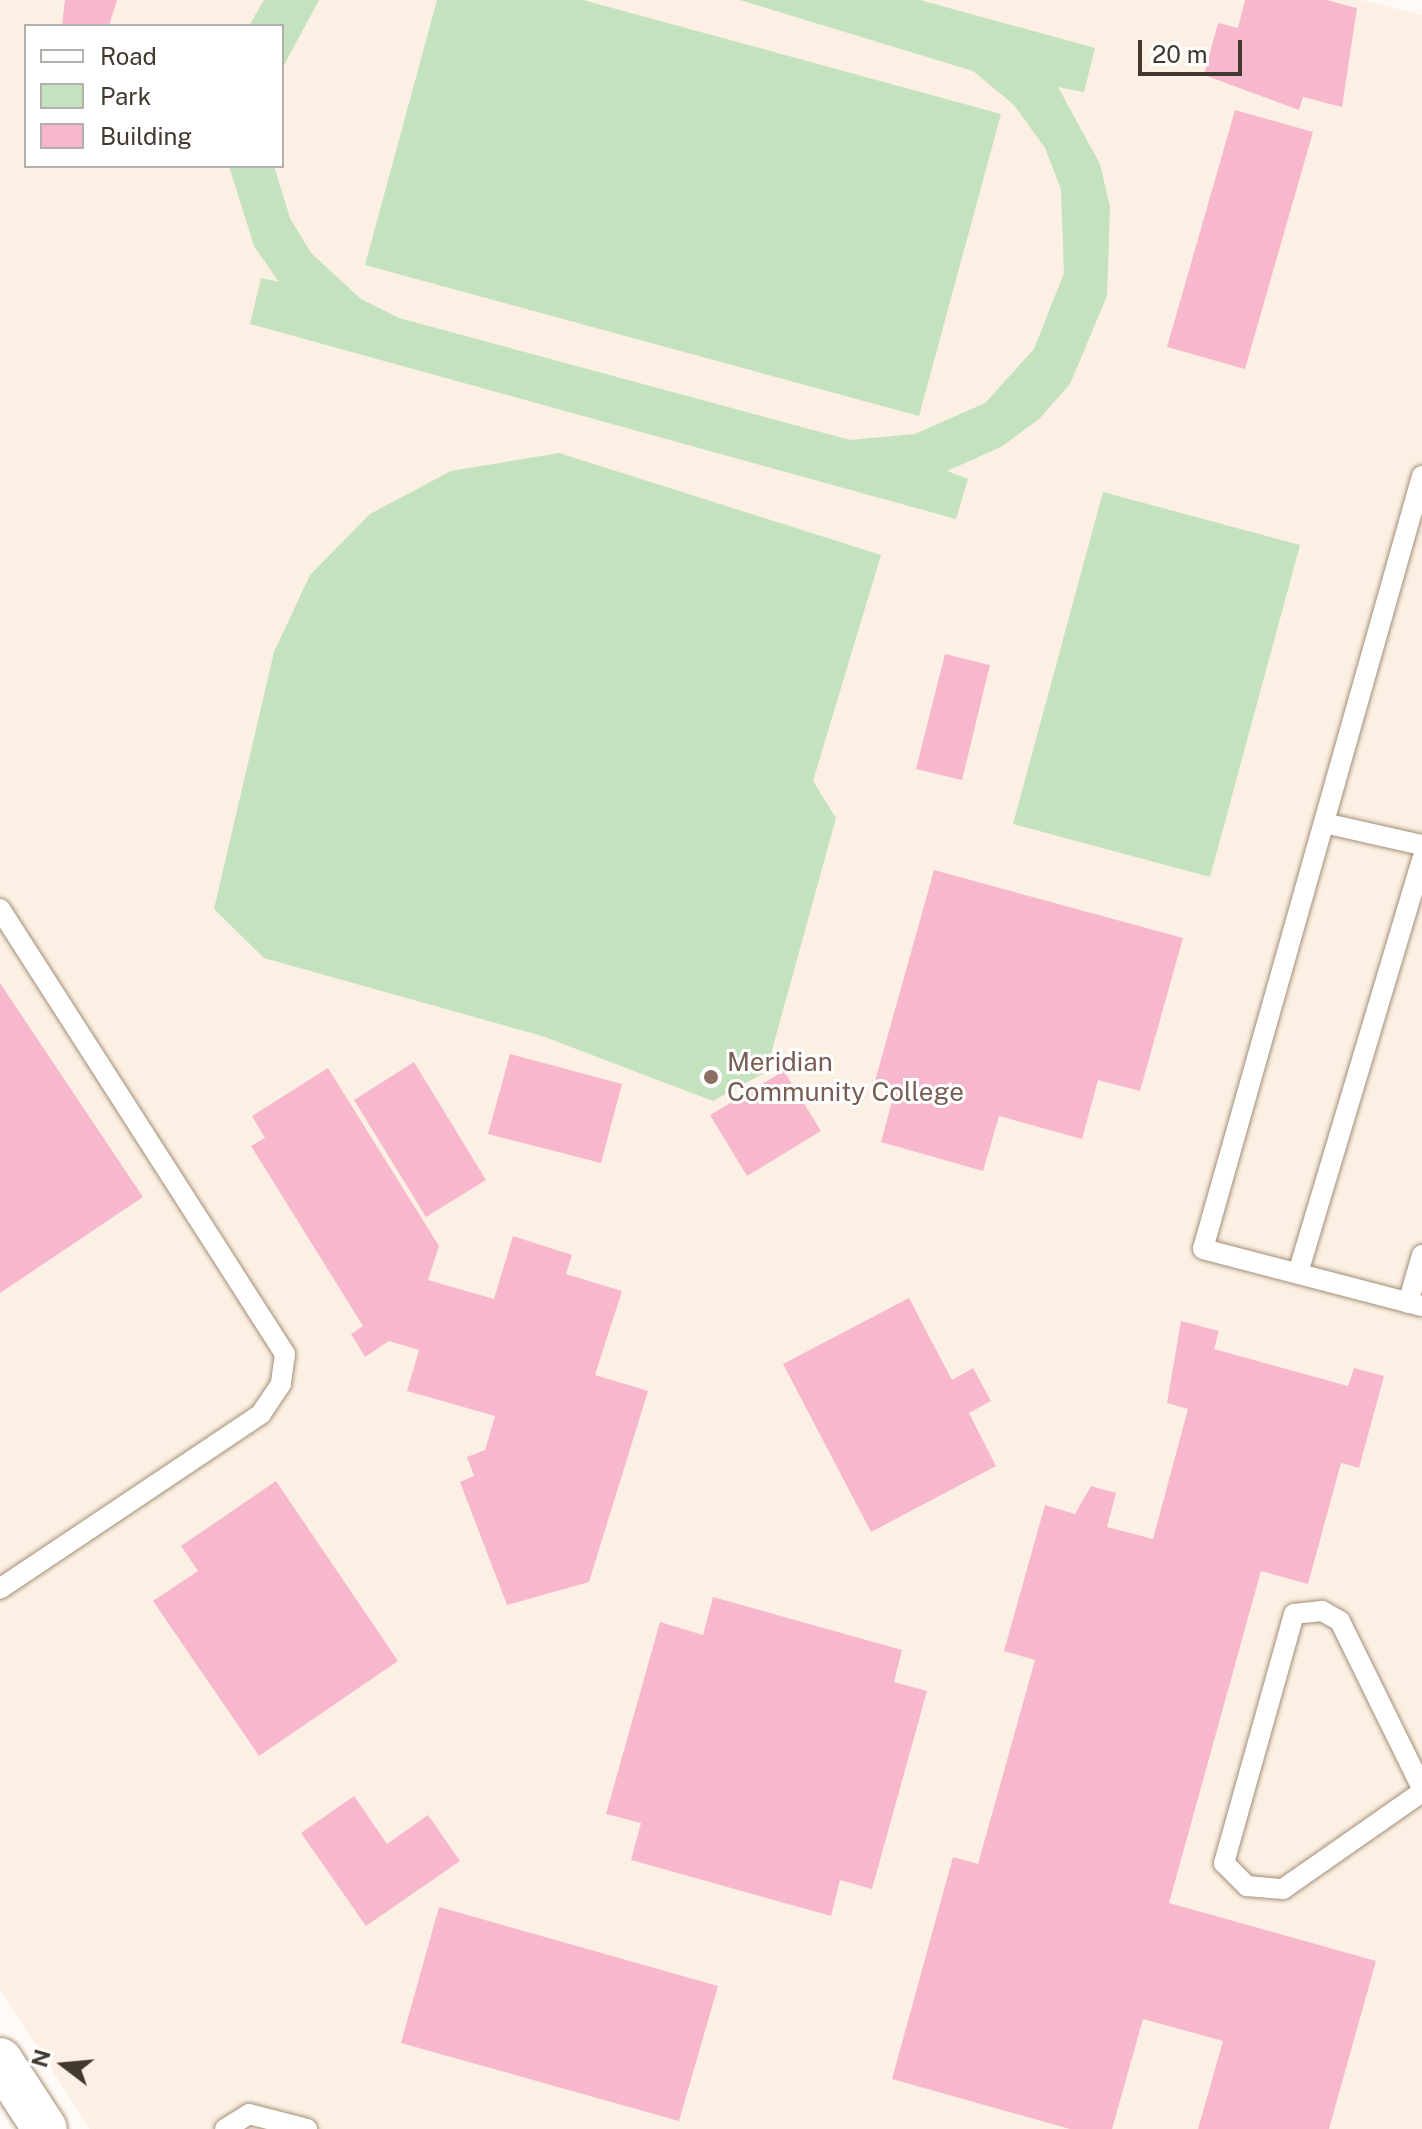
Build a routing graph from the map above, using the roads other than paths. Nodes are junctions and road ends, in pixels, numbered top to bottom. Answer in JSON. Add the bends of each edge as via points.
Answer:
{"nodes":[{"id":1,"x":1421,"y":479,"type":"edge"},
{"id":2,"x":1324,"y":823,"type":"junction"},
{"id":3,"x":1422,"y":845,"type":"edge"},
{"id":4,"x":1422,"y":860,"type":"edge"},
{"id":5,"x":0,"y":909,"type":"edge"},
{"id":6,"x":1422,"y":1255,"type":"edge"},
{"id":7,"x":1298,"y":1273,"type":"junction"},
{"id":8,"x":1415,"y":1305,"type":"edge"},
{"id":9,"x":0,"y":1589,"type":"edge"},
{"id":10,"x":1422,"y":1790,"type":"edge"},
{"id":11,"x":0,"y":2060,"type":"edge"},
{"id":12,"x":45,"y":2129,"type":"edge"},
{"id":13,"x":225,"y":2129,"type":"edge"},
{"id":14,"x":307,"y":2129,"type":"edge"}],
"edges":[{"from":1,"to":2,"type":"lane"},
{"from":2,"to":3,"type":"lane"},
{"from":2,"to":7,"type":"lane","via":[[1203,1249]]},
{"from":4,"to":7,"type":"lane"},
{"from":5,"to":9,"type":"lane","via":[[285,1354],[281,1384],[261,1414]]},
{"from":6,"to":8,"type":"lane"},
{"from":7,"to":8,"type":"lane"},
{"from":10,"to":10,"type":"lane","via":[[1340,1621],[1322,1611],[1294,1614],[1224,1863],[1247,1886],[1283,1889]]},
{"from":11,"to":12,"type":"street"},
{"from":13,"to":14,"type":"lane","via":[[249,2114]]}]}
